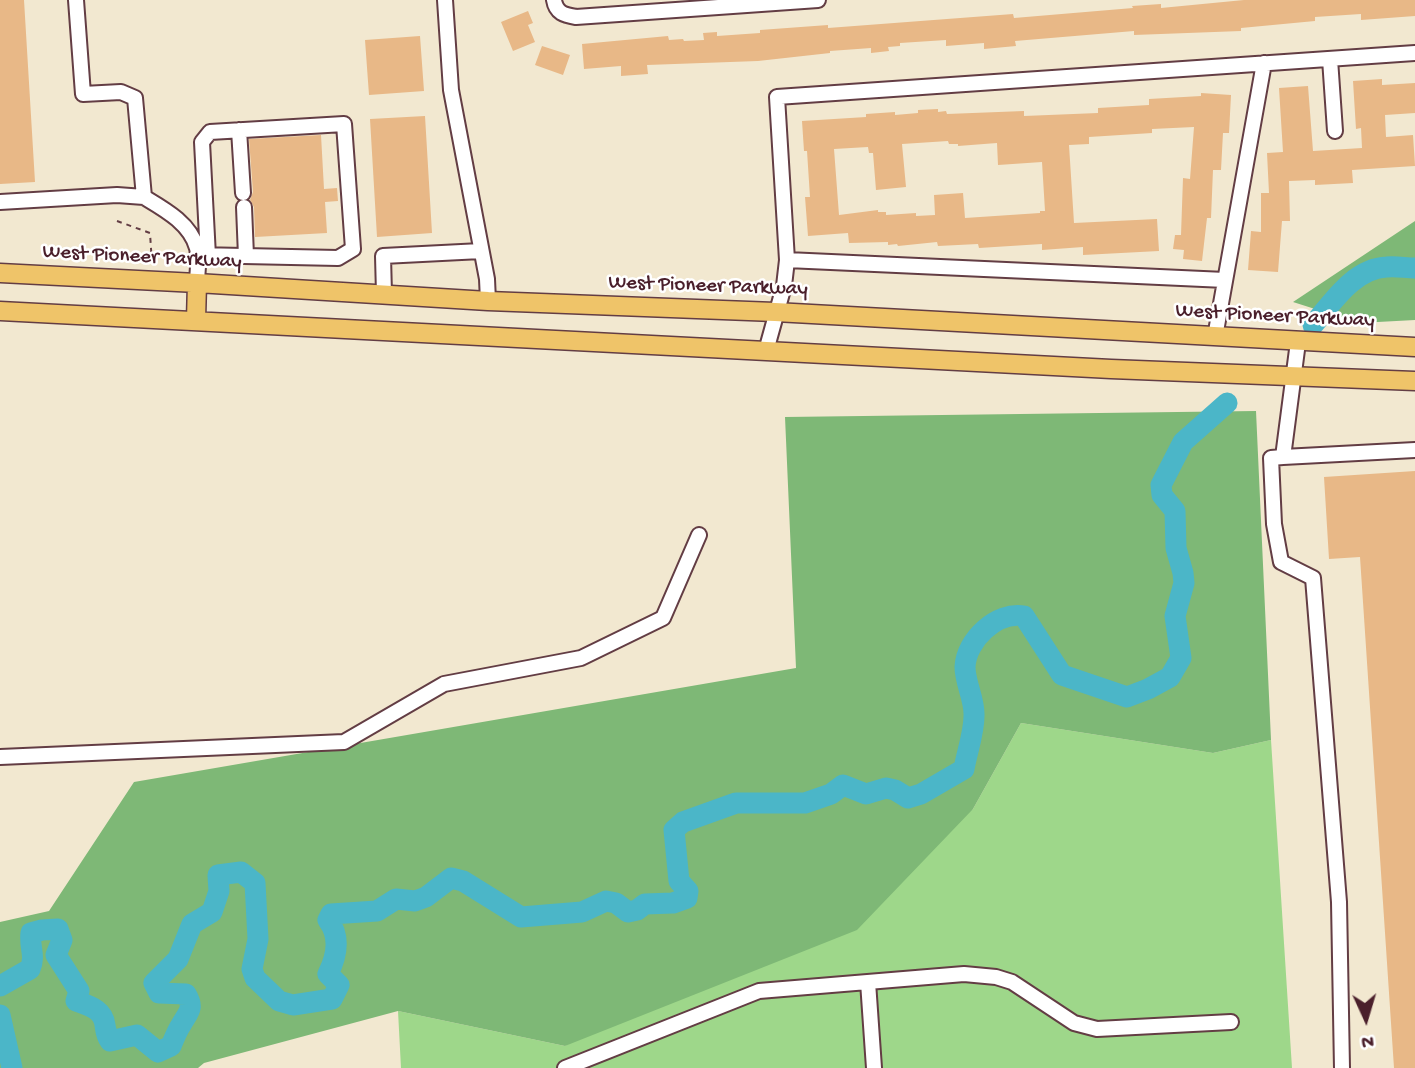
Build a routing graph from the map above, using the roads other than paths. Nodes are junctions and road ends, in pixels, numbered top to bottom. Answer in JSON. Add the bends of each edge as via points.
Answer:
{"nodes":[{"id":1,"x":76,"y":0,"type":"edge"},
{"id":2,"x":445,"y":0,"type":"edge"},
{"id":3,"x":554,"y":0,"type":"edge"},
{"id":4,"x":818,"y":0,"type":"edge"},
{"id":5,"x":1415,"y":53,"type":"edge"},
{"id":6,"x":1330,"y":59,"type":"junction"},
{"id":7,"x":1264,"y":63,"type":"junction"},
{"id":8,"x":239,"y":130,"type":"junction"},
{"id":9,"x":1335,"y":131,"type":"dead end"},
{"id":10,"x":144,"y":197,"type":"junction"},
{"id":11,"x":0,"y":202,"type":"edge"},
{"id":12,"x":481,"y":251,"type":"junction"},
{"id":13,"x":203,"y":255,"type":"junction"},
{"id":14,"x":246,"y":256,"type":"junction"},
{"id":15,"x":787,"y":260,"type":"junction"},
{"id":16,"x":0,"y":273,"type":"edge"},
{"id":17,"x":1225,"y":280,"type":"junction"},
{"id":18,"x":197,"y":282,"type":"junction"},
{"id":19,"x":384,"y":295,"type":"junction"},
{"id":20,"x":488,"y":301,"type":"junction"},
{"id":21,"x":0,"y":311,"type":"edge"},
{"id":22,"x":775,"y":312,"type":"junction"},
{"id":23,"x":196,"y":320,"type":"junction"},
{"id":24,"x":1214,"y":337,"type":"junction"},
{"id":25,"x":1297,"y":342,"type":"junction"},
{"id":26,"x":1415,"y":347,"type":"edge"},
{"id":27,"x":766,"y":351,"type":"junction"},
{"id":28,"x":1292,"y":377,"type":"junction"},
{"id":29,"x":1415,"y":381,"type":"edge"},
{"id":30,"x":1415,"y":450,"type":"edge"},
{"id":31,"x":1283,"y":457,"type":"junction"},
{"id":32,"x":699,"y":535,"type":"dead end"},
{"id":33,"x":0,"y":757,"type":"edge"},
{"id":34,"x":868,"y":982,"type":"junction"},
{"id":35,"x":1231,"y":1022,"type":"dead end"},
{"id":36,"x":565,"y":1068,"type":"edge"},
{"id":37,"x":874,"y":1068,"type":"edge"},
{"id":38,"x":1342,"y":1068,"type":"edge"}],
"edges":[{"from":1,"to":10,"type":"street","via":[[83,94],[121,92],[135,97]]},
{"from":2,"to":12,"type":"street","via":[[452,90]]},
{"from":3,"to":4,"type":"street","via":[[564,15],[576,17]]},
{"from":5,"to":6,"type":"street"},
{"from":6,"to":7,"type":"street"},
{"from":6,"to":9,"type":"street"},
{"from":7,"to":15,"type":"street","via":[[777,97]]},
{"from":7,"to":17,"type":"street"},
{"from":8,"to":13,"type":"street","via":[[210,132],[202,142]]},
{"from":8,"to":14,"type":"street"},
{"from":8,"to":14,"type":"street","via":[[344,124],[353,232],[353,249],[338,258]]},
{"from":10,"to":11,"type":"street"},
{"from":10,"to":13,"type":"street","via":[[186,228]]},
{"from":12,"to":19,"type":"street","via":[[383,256]]},
{"from":12,"to":20,"type":"street"},
{"from":13,"to":14,"type":"street"},
{"from":13,"to":18,"type":"street"},
{"from":15,"to":17,"type":"street"},
{"from":15,"to":22,"type":"street"},
{"from":16,"to":18,"type":"main road","name":"West Pioneer Parkway"},
{"from":17,"to":24,"type":"street"},
{"from":18,"to":19,"type":"main road","name":"West Pioneer Parkway"},
{"from":18,"to":23,"type":"main road"},
{"from":19,"to":20,"type":"main road","name":"West Pioneer Parkway"},
{"from":20,"to":22,"type":"main road","name":"West Pioneer Parkway"},
{"from":21,"to":23,"type":"main road"},
{"from":22,"to":24,"type":"main road","name":"West Pioneer Parkway"},
{"from":22,"to":27,"type":"street"},
{"from":23,"to":27,"type":"main road"},
{"from":24,"to":25,"type":"main road","name":"West Pioneer Parkway"},
{"from":25,"to":26,"type":"main road","name":"West Pioneer Parkway"},
{"from":25,"to":28,"type":"street"},
{"from":27,"to":28,"type":"main road"},
{"from":28,"to":29,"type":"main road"},
{"from":28,"to":31,"type":"street"},
{"from":30,"to":31,"type":"street"},
{"from":31,"to":38,"type":"street","via":[[1271,458],[1281,562],[1313,578],[1339,902]]},
{"from":32,"to":33,"type":"street","via":[[663,618],[581,658],[444,684],[344,742]]},
{"from":34,"to":35,"type":"street","via":[[964,974],[996,977],[1012,982],[1074,1023],[1097,1029]]},
{"from":34,"to":36,"type":"street","via":[[759,991]]},
{"from":34,"to":37,"type":"street"}]}
